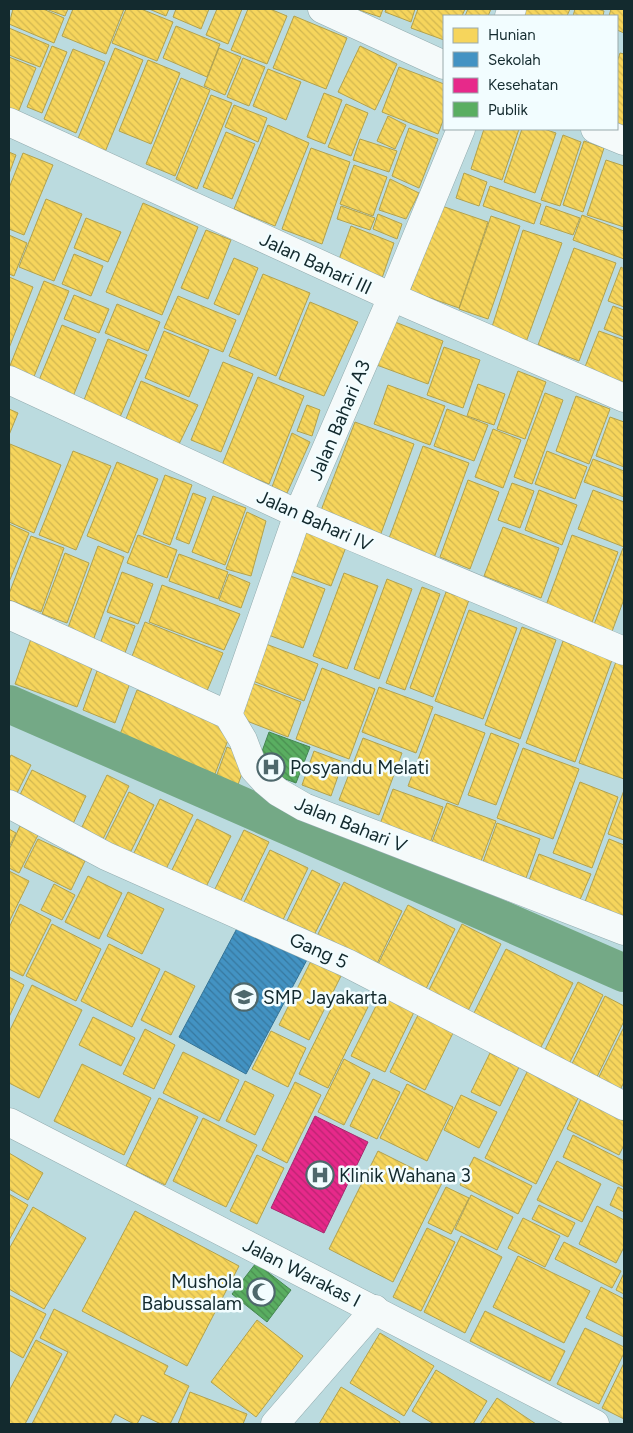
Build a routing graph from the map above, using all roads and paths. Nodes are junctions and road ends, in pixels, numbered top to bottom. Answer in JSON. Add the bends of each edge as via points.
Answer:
{"nodes":[{"id":1,"x":322,"y":9,"type":"edge"},
{"id":2,"x":443,"y":65,"type":"edge"},
{"id":3,"x":9,"y":122,"type":"edge"},
{"id":4,"x":461,"y":130,"type":"edge"},
{"id":5,"x":597,"y":130,"type":"edge"},
{"id":6,"x":624,"y":141,"type":"edge"},
{"id":7,"x":392,"y":297,"type":"junction"},
{"id":8,"x":9,"y":380,"type":"edge"},
{"id":9,"x":624,"y":398,"type":"edge"},
{"id":10,"x":298,"y":514,"type":"junction"},
{"id":11,"x":9,"y":615,"type":"edge"},
{"id":12,"x":624,"y":652,"type":"edge"},
{"id":13,"x":228,"y":715,"type":"junction"},
{"id":14,"x":9,"y":804,"type":"edge"},
{"id":15,"x":624,"y":931,"type":"edge"},
{"id":16,"x":624,"y":1106,"type":"edge"},
{"id":17,"x":9,"y":1122,"type":"edge"},
{"id":18,"x":375,"y":1310,"type":"junction"},
{"id":19,"x":275,"y":1424,"type":"edge"},
{"id":20,"x":595,"y":1424,"type":"edge"}],
"edges":[{"from":1,"to":2,"type":"street"},
{"from":3,"to":7,"type":"street","name":"Jalan Bahari III"},
{"from":4,"to":7,"type":"street","name":"Jalan Bahari A3"},
{"from":5,"to":6,"type":"street"},
{"from":7,"to":9,"type":"street","name":"Jalan Bahari III"},
{"from":7,"to":10,"type":"street","name":"Jalan Bahari A3"},
{"from":8,"to":10,"type":"street","name":"Jalan Bahari IV"},
{"from":10,"to":12,"type":"street","name":"Jalan Bahari IV"},
{"from":10,"to":13,"type":"street","name":"Jalan Bahari A3"},
{"from":11,"to":13,"type":"street"},
{"from":13,"to":15,"type":"street","name":"Jalan Bahari V","via":[[243,740],[254,769],[278,792],[304,807]]},
{"from":14,"to":16,"type":"street","name":"Gang 5","via":[[106,856],[347,963]]},
{"from":17,"to":18,"type":"street","name":"Jalan Warakas I"},
{"from":18,"to":19,"type":"street"},
{"from":18,"to":20,"type":"street","name":"Jalan Warakas I"}]}
